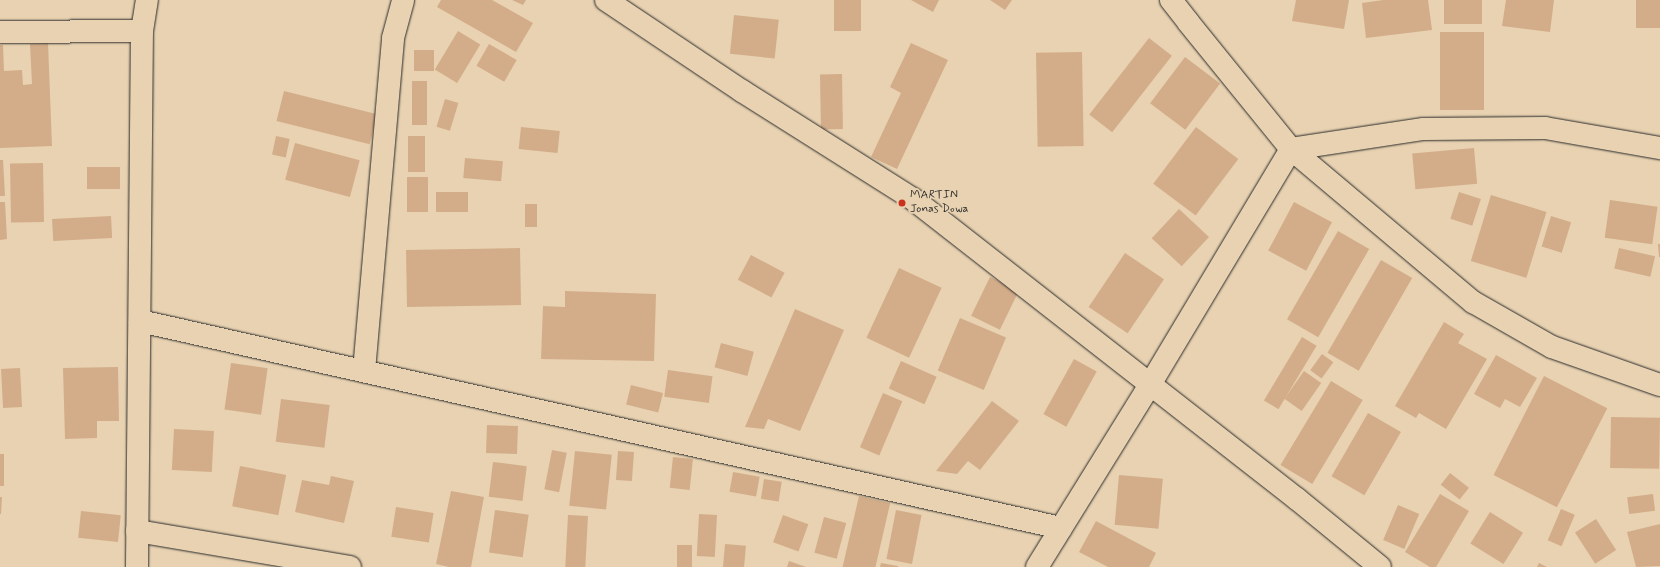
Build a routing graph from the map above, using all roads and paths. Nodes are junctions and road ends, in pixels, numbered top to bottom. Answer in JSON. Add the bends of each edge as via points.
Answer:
{"nodes":[{"id":1,"x":147,"y":0,"type":"edge"},
{"id":2,"x":403,"y":0,"type":"edge"},
{"id":3,"x":606,"y":0,"type":"edge"},
{"id":4,"x":1171,"y":0,"type":"edge"},
{"id":5,"x":0,"y":32,"type":"edge"},
{"id":6,"x":142,"y":32,"type":"junction"},
{"id":7,"x":1660,"y":148,"type":"edge"},
{"id":8,"x":1291,"y":149,"type":"junction"},
{"id":9,"x":140,"y":321,"type":"junction"},
{"id":10,"x":364,"y":371,"type":"junction"},
{"id":11,"x":1151,"y":383,"type":"junction"},
{"id":12,"x":1660,"y":385,"type":"edge"},
{"id":13,"x":1061,"y":528,"type":"junction"},
{"id":14,"x":137,"y":531,"type":"junction"},
{"id":15,"x":137,"y":567,"type":"edge"},
{"id":16,"x":350,"y":567,"type":"edge"},
{"id":17,"x":1037,"y":567,"type":"edge"},
{"id":18,"x":1380,"y":567,"type":"edge"}],
"edges":[{"from":1,"to":6,"type":"street"},
{"from":2,"to":10,"type":"street","via":[[393,38]]},
{"from":3,"to":11,"type":"street","via":[[742,91],[913,199]]},
{"from":4,"to":8,"type":"street"},
{"from":5,"to":6,"type":"street"},
{"from":6,"to":9,"type":"street"},
{"from":7,"to":8,"type":"street","via":[[1545,128],[1432,129]]},
{"from":8,"to":11,"type":"street"},
{"from":8,"to":12,"type":"street","via":[[1473,302],[1552,347]]},
{"from":9,"to":10,"type":"street"},
{"from":9,"to":14,"type":"street"},
{"from":10,"to":13,"type":"street"},
{"from":11,"to":13,"type":"street"},
{"from":11,"to":18,"type":"street"},
{"from":13,"to":17,"type":"street"},
{"from":14,"to":15,"type":"street"},
{"from":14,"to":16,"type":"street"}]}
